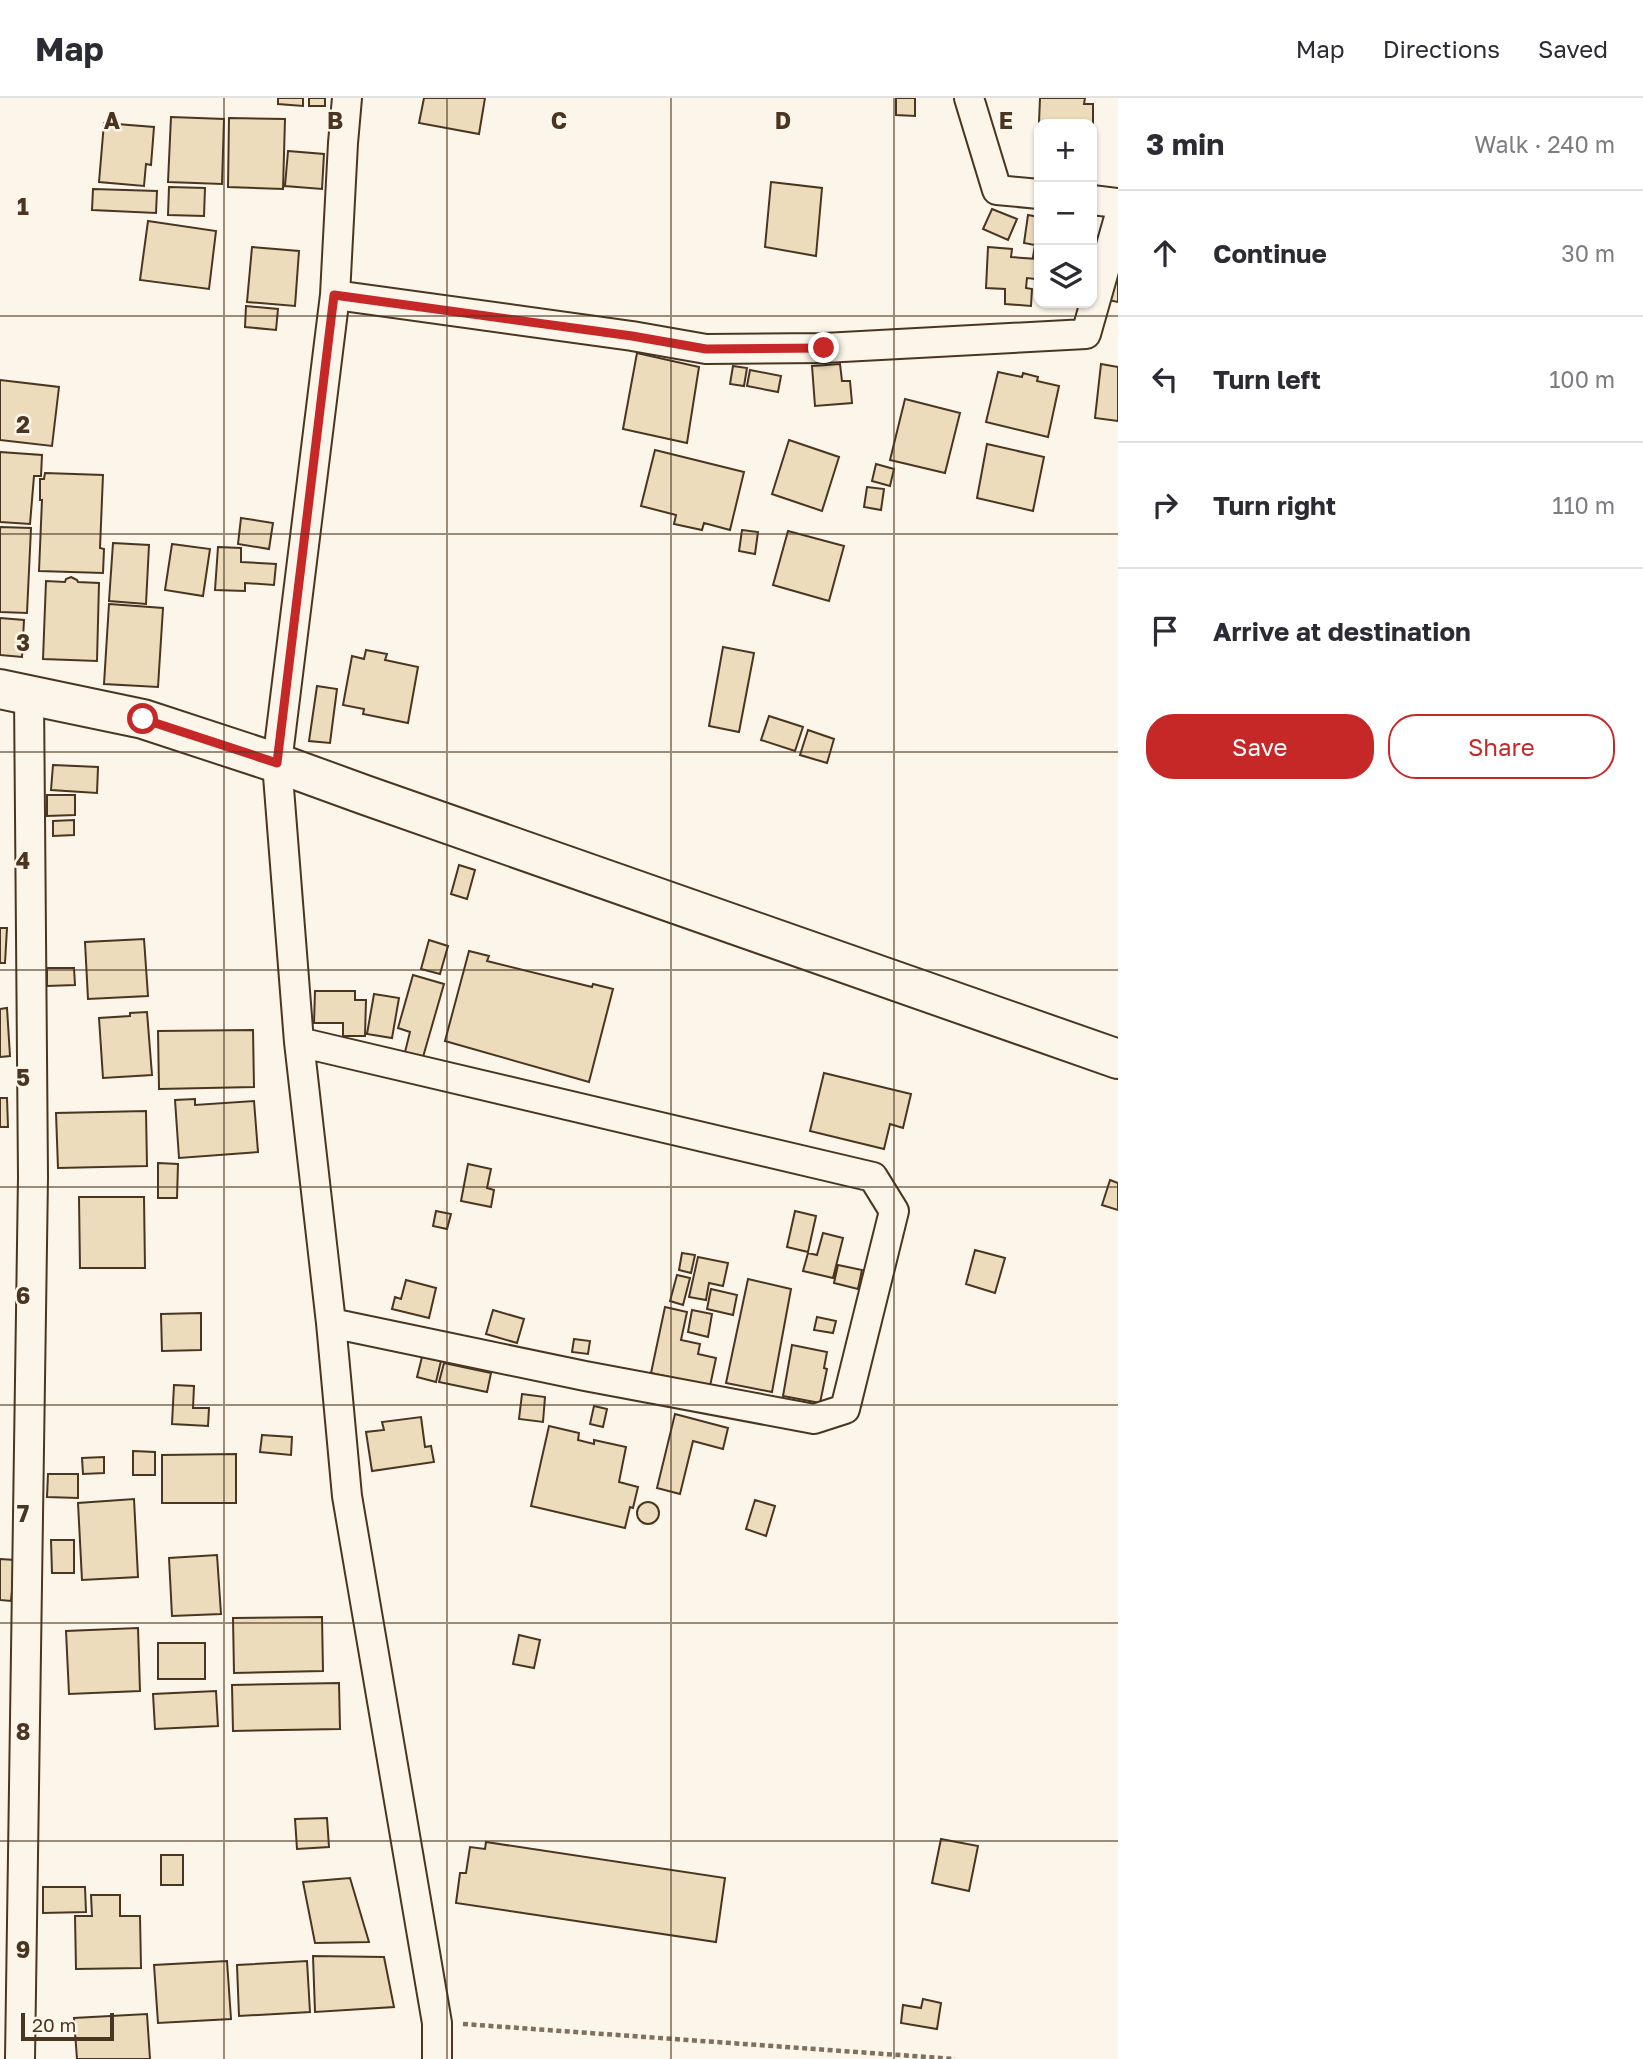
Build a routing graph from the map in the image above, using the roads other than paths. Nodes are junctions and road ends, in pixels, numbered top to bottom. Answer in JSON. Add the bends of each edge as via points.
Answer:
{"nodes":[{"id":1,"x":347,"y":98,"type":"edge"},
{"id":2,"x":969,"y":98,"type":"edge"},
{"id":3,"x":1034,"y":194,"type":"edge"},
{"id":4,"x":1097,"y":201,"type":"edge"},
{"id":5,"x":1118,"y":203,"type":"edge"},
{"id":6,"x":1118,"y":221,"type":"edge"},
{"id":7,"x":334,"y":295,"type":"junction"},
{"id":8,"x":15,"y":692,"type":"edge"},
{"id":9,"x":277,"y":763,"type":"junction"},
{"id":10,"x":299,"y":1042,"type":"junction"},
{"id":11,"x":1118,"y":1059,"type":"edge"},
{"id":12,"x":331,"y":1323,"type":"junction"},
{"id":13,"x":20,"y":2059,"type":"edge"},
{"id":14,"x":437,"y":2059,"type":"edge"}],
"edges":[{"from":1,"to":7,"type":"street"},
{"from":2,"to":3,"type":"street","via":[[997,190]]},
{"from":4,"to":5,"type":"street"},
{"from":6,"to":7,"type":"street","via":[[1086,334],[824,348],[706,349]]},
{"from":7,"to":9,"type":"street"},
{"from":8,"to":9,"type":"street","via":[[143,719]]},
{"from":8,"to":13,"type":"street","via":[[33,1177]]},
{"from":9,"to":10,"type":"street"},
{"from":9,"to":11,"type":"street"},
{"from":10,"to":12,"type":"street"},
{"from":10,"to":12,"type":"street","via":[[873,1177],[894,1211],[845,1409],[814,1419]]},
{"from":12,"to":14,"type":"street","via":[[347,1496],[437,2023]]}]}
